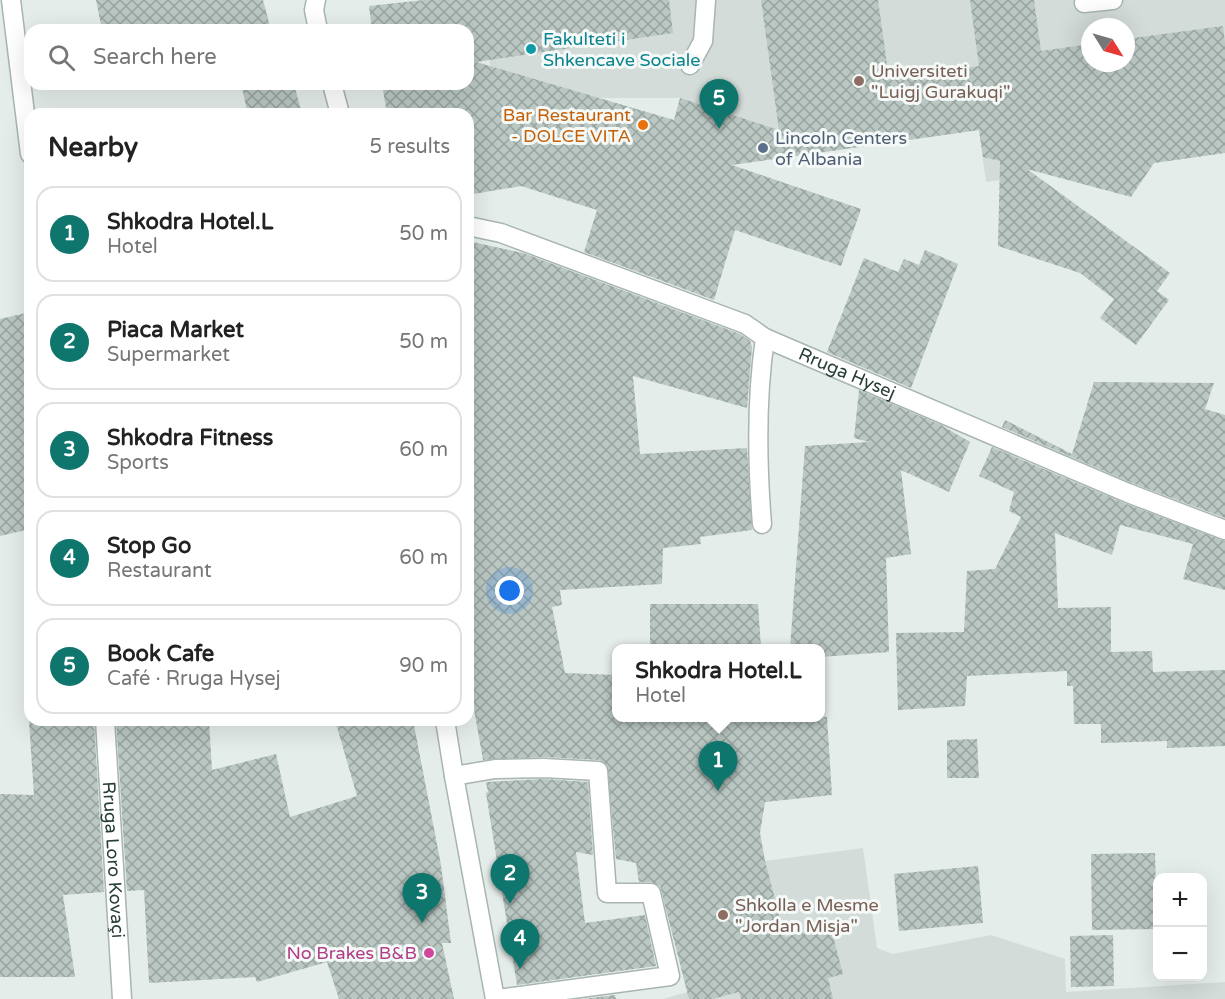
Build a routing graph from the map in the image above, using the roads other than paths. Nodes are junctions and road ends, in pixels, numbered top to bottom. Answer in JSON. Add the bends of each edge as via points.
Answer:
{"nodes":[{"id":1,"x":11,"y":0,"type":"edge"},
{"id":2,"x":316,"y":0,"type":"edge"},
{"id":3,"x":706,"y":0,"type":"edge"},
{"id":4,"x":1113,"y":0,"type":"edge"},
{"id":5,"x":1084,"y":3,"type":"dead end"},
{"id":6,"x":317,"y":24,"type":"edge"},
{"id":7,"x":690,"y":65,"type":"dead end"},
{"id":8,"x":334,"y":90,"type":"edge"},
{"id":9,"x":24,"y":108,"type":"edge"},
{"id":10,"x":338,"y":108,"type":"edge"},
{"id":11,"x":474,"y":227,"type":"edge"},
{"id":12,"x":765,"y":338,"type":"junction"},
{"id":13,"x":762,"y":524,"type":"dead end"},
{"id":14,"x":1225,"y":531,"type":"edge"},
{"id":15,"x":105,"y":726,"type":"edge"},
{"id":16,"x":446,"y":726,"type":"edge"},
{"id":17,"x":454,"y":776,"type":"junction"},
{"id":18,"x":122,"y":999,"type":"edge"},
{"id":19,"x":496,"y":999,"type":"edge"}],
"edges":[{"from":1,"to":9,"type":"street"},
{"from":2,"to":6,"type":"street"},
{"from":3,"to":7,"type":"street","via":[[703,41]]},
{"from":4,"to":5,"type":"street"},
{"from":8,"to":10,"type":"street"},
{"from":11,"to":12,"type":"street","name":"Rruga Hysej","via":[[501,233],[669,295],[745,324]]},
{"from":12,"to":13,"type":"street","via":[[760,367],[759,426]]},
{"from":12,"to":14,"type":"street","name":"Rruga Hysej"},
{"from":15,"to":18,"type":"street","name":"Rruga Loro Kovaçi"},
{"from":16,"to":17,"type":"street"},
{"from":17,"to":19,"type":"street"},
{"from":17,"to":19,"type":"street","via":[[495,769],[598,771],[606,893],[651,893],[669,976]]}]}
